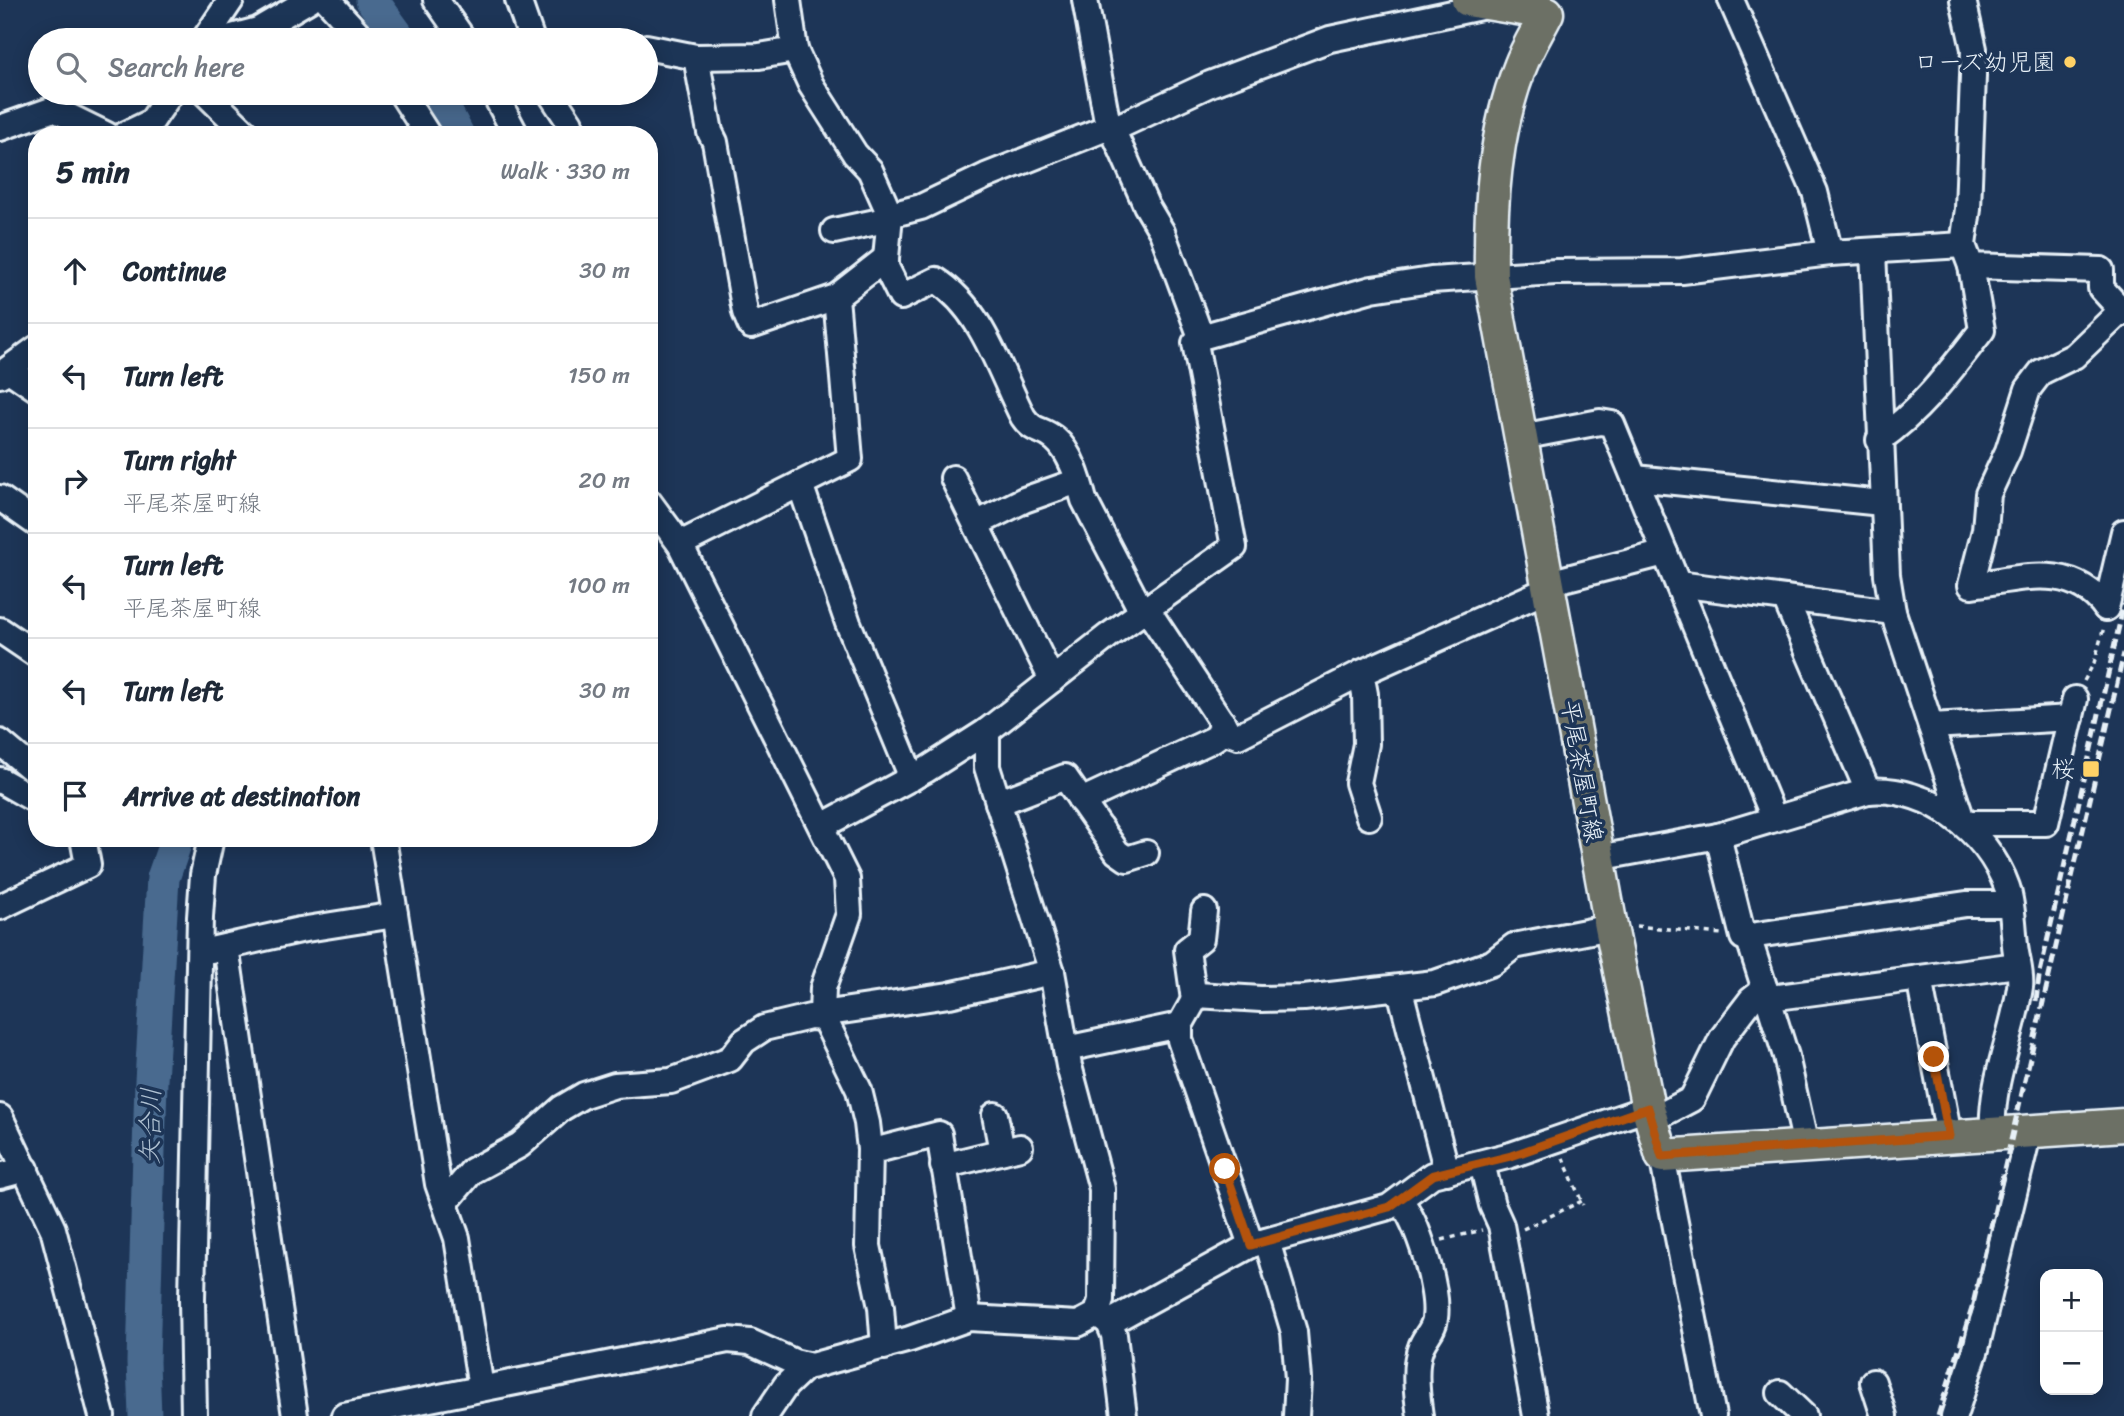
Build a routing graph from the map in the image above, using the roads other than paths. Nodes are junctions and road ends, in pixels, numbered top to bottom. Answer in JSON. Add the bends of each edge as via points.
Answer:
{"nodes":[{"id":1,"x":231,"y":0,"type":"edge"},
{"id":2,"x":309,"y":0,"type":"edge"},
{"id":3,"x":327,"y":0,"type":"edge"},
{"id":4,"x":436,"y":0,"type":"edge"},
{"id":5,"x":517,"y":0,"type":"edge"},
{"id":6,"x":788,"y":0,"type":"edge"},
{"id":7,"x":1085,"y":0,"type":"edge"},
{"id":8,"x":1731,"y":0,"type":"edge"},
{"id":9,"x":1963,"y":0,"type":"edge"},
{"id":10,"x":1481,"y":2,"type":"edge"},
{"id":11,"x":1553,"y":7,"type":"edge"},
{"id":12,"x":212,"y":28,"type":"edge"},
{"id":13,"x":261,"y":28,"type":"edge"},
{"id":14,"x":353,"y":28,"type":"edge"},
{"id":15,"x":456,"y":28,"type":"edge"},
{"id":16,"x":528,"y":28,"type":"edge"},
{"id":17,"x":658,"y":49,"type":"edge"},
{"id":18,"x":795,"y":50,"type":"junction"},
{"id":19,"x":696,"y":57,"type":"junction"},
{"id":20,"x":163,"y":105,"type":"edge"},
{"id":21,"x":217,"y":105,"type":"edge"},
{"id":22,"x":409,"y":105,"type":"edge"},
{"id":23,"x":500,"y":105,"type":"edge"},
{"id":24,"x":562,"y":105,"type":"edge"},
{"id":25,"x":89,"y":126,"type":"edge"},
{"id":26,"x":143,"y":126,"type":"edge"},
{"id":27,"x":239,"y":126,"type":"edge"},
{"id":28,"x":422,"y":126,"type":"edge"},
{"id":29,"x":511,"y":126,"type":"edge"},
{"id":30,"x":570,"y":126,"type":"edge"},
{"id":31,"x":0,"y":128,"type":"edge"},
{"id":32,"x":1110,"y":128,"type":"junction"},
{"id":33,"x":890,"y":217,"type":"junction"},
{"id":34,"x":834,"y":231,"type":"dead end"},
{"id":35,"x":1873,"y":251,"type":"junction"},
{"id":36,"x":1830,"y":253,"type":"junction"},
{"id":37,"x":1967,"y":255,"type":"junction"},
{"id":38,"x":886,"y":258,"type":"junction"},
{"id":39,"x":1491,"y":276,"type":"junction"},
{"id":40,"x":836,"y":296,"type":"junction"},
{"id":41,"x":2122,"y":313,"type":"edge"},
{"id":42,"x":1200,"y":337,"type":"junction"},
{"id":43,"x":28,"y":355,"type":"edge"},
{"id":44,"x":5,"y":372,"type":"edge"},
{"id":45,"x":28,"y":384,"type":"edge"},
{"id":46,"x":1521,"y":437,"type":"junction"},
{"id":47,"x":1880,"y":440,"type":"junction"},
{"id":48,"x":953,"y":478,"type":"dead end"},
{"id":49,"x":1635,"y":478,"type":"junction"},
{"id":50,"x":1078,"y":481,"type":"junction"},
{"id":51,"x":800,"y":484,"type":"junction"},
{"id":52,"x":0,"y":498,"type":"edge"},
{"id":53,"x":1882,"y":503,"type":"junction"},
{"id":54,"x":658,"y":514,"type":"edge"},
{"id":55,"x":28,"y":518,"type":"edge"},
{"id":56,"x":976,"y":524,"type":"junction"},
{"id":57,"x":2124,"y":532,"type":"edge"},
{"id":58,"x":680,"y":544,"type":"junction"},
{"id":59,"x":1665,"y":553,"type":"junction"},
{"id":60,"x":1678,"y":583,"type":"junction"},
{"id":61,"x":1549,"y":586,"type":"junction"},
{"id":62,"x":1785,"y":598,"type":"junction"},
{"id":63,"x":1145,"y":611,"type":"junction"},
{"id":64,"x":1893,"y":612,"type":"junction"},
{"id":65,"x":0,"y":630,"type":"edge"},
{"id":66,"x":28,"y":649,"type":"edge"},
{"id":67,"x":1361,"y":673,"type":"junction"},
{"id":68,"x":1052,"y":680,"type":"junction"},
{"id":69,"x":1223,"y":723,"type":"junction"},
{"id":70,"x":1931,"y":726,"type":"junction"},
{"id":71,"x":987,"y":731,"type":"junction"},
{"id":72,"x":0,"y":742,"type":"edge"},
{"id":73,"x":28,"y":765,"type":"edge"},
{"id":74,"x":912,"y":778,"type":"junction"},
{"id":75,"x":0,"y":780,"type":"edge"},
{"id":76,"x":1868,"y":791,"type":"junction"},
{"id":77,"x":28,"y":796,"type":"edge"},
{"id":78,"x":1081,"y":801,"type":"junction"},
{"id":79,"x":998,"y":803,"type":"junction"},
{"id":80,"x":1369,"y":817,"type":"dead end"},
{"id":81,"x":1774,"y":818,"type":"junction"},
{"id":82,"x":1963,"y":823,"type":"junction"},
{"id":83,"x":822,"y":827,"type":"junction"},
{"id":84,"x":1718,"y":836,"type":"junction"},
{"id":85,"x":85,"y":847,"type":"edge"},
{"id":86,"x":209,"y":847,"type":"edge"},
{"id":87,"x":384,"y":847,"type":"edge"},
{"id":88,"x":1146,"y":853,"type":"dead end"},
{"id":89,"x":1598,"y":858,"type":"junction"},
{"id":90,"x":2010,"y":904,"type":"junction"},
{"id":91,"x":0,"y":906,"type":"edge"},
{"id":92,"x":1204,"y":911,"type":"dead end"},
{"id":93,"x":395,"y":915,"type":"junction"},
{"id":94,"x":1611,"y":929,"type":"junction"},
{"id":95,"x":1745,"y":935,"type":"junction"},
{"id":96,"x":226,"y":947,"type":"junction"},
{"id":97,"x":200,"y":953,"type":"junction"},
{"id":98,"x":2017,"y":965,"type":"junction"},
{"id":99,"x":1052,"y":972,"type":"junction"},
{"id":100,"x":1919,"y":978,"type":"junction"},
{"id":101,"x":1395,"y":988,"type":"junction"},
{"id":102,"x":1768,"y":994,"type":"junction"},
{"id":103,"x":1194,"y":1000,"type":"junction"},
{"id":104,"x":814,"y":1017,"type":"junction"},
{"id":105,"x":1181,"y":1025,"type":"junction"},
{"id":106,"x":1066,"y":1049,"type":"junction"},
{"id":107,"x":1650,"y":1114,"type":"junction"},
{"id":108,"x":995,"y":1115,"type":"dead end"},
{"id":109,"x":0,"y":1117,"type":"edge"},
{"id":110,"x":2124,"y":1125,"type":"edge"},
{"id":111,"x":2029,"y":1131,"type":"junction"},
{"id":112,"x":1993,"y":1132,"type":"junction"},
{"id":113,"x":1949,"y":1136,"type":"junction"},
{"id":114,"x":1807,"y":1146,"type":"junction"},
{"id":115,"x":870,"y":1149,"type":"junction"},
{"id":116,"x":1662,"y":1156,"type":"junction"},
{"id":117,"x":1482,"y":1163,"type":"junction"},
{"id":118,"x":943,"y":1166,"type":"junction"},
{"id":119,"x":26,"y":1169,"type":"junction"},
{"id":120,"x":1447,"y":1172,"type":"junction"},
{"id":121,"x":0,"y":1176,"type":"edge"},
{"id":122,"x":1399,"y":1201,"type":"junction"},
{"id":123,"x":445,"y":1203,"type":"junction"},
{"id":124,"x":1259,"y":1243,"type":"junction"},
{"id":125,"x":969,"y":1318,"type":"junction"},
{"id":126,"x":1103,"y":1318,"type":"junction"},
{"id":127,"x":884,"y":1347,"type":"junction"},
{"id":128,"x":805,"y":1367,"type":"junction"},
{"id":129,"x":1873,"y":1382,"type":"dead end"},
{"id":130,"x":481,"y":1388,"type":"junction"},
{"id":131,"x":1780,"y":1393,"type":"dead end"},
{"id":132,"x":102,"y":1416,"type":"edge"},
{"id":133,"x":194,"y":1416,"type":"edge"},
{"id":134,"x":295,"y":1416,"type":"edge"},
{"id":135,"x":344,"y":1416,"type":"edge"},
{"id":136,"x":765,"y":1416,"type":"edge"},
{"id":137,"x":1124,"y":1416,"type":"edge"},
{"id":138,"x":1296,"y":1416,"type":"edge"},
{"id":139,"x":1420,"y":1416,"type":"edge"},
{"id":140,"x":1536,"y":1416,"type":"edge"},
{"id":141,"x":1713,"y":1416,"type":"edge"},
{"id":142,"x":1804,"y":1416,"type":"edge"},
{"id":143,"x":1884,"y":1416,"type":"edge"},
{"id":144,"x":1954,"y":1416,"type":"edge"}],
"edges":[{"from":1,"to":12,"type":"street"},
{"from":2,"to":13,"type":"street"},
{"from":3,"to":14,"type":"street"},
{"from":4,"to":15,"type":"street"},
{"from":5,"to":16,"type":"street"},
{"from":6,"to":18,"type":"street"},
{"from":7,"to":32,"type":"street"},
{"from":8,"to":36,"type":"street","via":[[1815,192]]},
{"from":9,"to":37,"type":"street","via":[[1974,49]]},
{"from":10,"to":11,"type":"main road","name":"平尾茶屋町線"},
{"from":10,"to":32,"type":"street","via":[[1330,39],[1210,83]]},
{"from":11,"to":39,"type":"main road","name":"平尾茶屋町線","via":[[1521,64],[1505,120],[1494,174]]},
{"from":17,"to":19,"type":"street"},
{"from":18,"to":19,"type":"street","via":[[760,56]]},
{"from":18,"to":33,"type":"street","via":[[811,85],[870,170]]},
{"from":19,"to":40,"type":"street","via":[[751,326]]},
{"from":20,"to":26,"type":"street"},
{"from":21,"to":27,"type":"street"},
{"from":22,"to":28,"type":"street"},
{"from":23,"to":29,"type":"street"},
{"from":24,"to":30,"type":"street"},
{"from":25,"to":31,"type":"street","via":[[54,109]]},
{"from":32,"to":33,"type":"street"},
{"from":32,"to":42,"type":"street","via":[[1162,232]]},
{"from":33,"to":34,"type":"street"},
{"from":33,"to":38,"type":"street"},
{"from":35,"to":36,"type":"street"},
{"from":35,"to":37,"type":"street"},
{"from":35,"to":47,"type":"street"},
{"from":36,"to":39,"type":"street","via":[[1682,271]]},
{"from":37,"to":41,"type":"street","via":[[2101,270],[2101,288]]},
{"from":37,"to":47,"type":"street","via":[[1982,330],[1928,399]]},
{"from":38,"to":40,"type":"street"},
{"from":38,"to":50,"type":"street","via":[[901,297],[936,280],[965,303],[1023,417],[1032,430],[1061,446]]},
{"from":39,"to":42,"type":"street","via":[[1372,289]]},
{"from":39,"to":46,"type":"main road","name":"平尾茶屋町線"},
{"from":40,"to":51,"type":"street","via":[[850,459]]},
{"from":41,"to":57,"type":"street","via":[[2074,356],[2041,372],[2028,389],[1988,494],[1985,530],[1971,585],[2065,577],[2096,595],[2106,608]]},
{"from":42,"to":63,"type":"street","via":[[1195,343],[1234,547]]},
{"from":43,"to":44,"type":"street"},
{"from":44,"to":45,"type":"street"},
{"from":46,"to":49,"type":"street","via":[[1600,422],[1612,424]]},
{"from":46,"to":61,"type":"main road","name":"平尾茶屋町線"},
{"from":47,"to":53,"type":"street"},
{"from":48,"to":56,"type":"street"},
{"from":49,"to":53,"type":"street"},
{"from":49,"to":59,"type":"street"},
{"from":50,"to":56,"type":"street"},
{"from":50,"to":63,"type":"street"},
{"from":51,"to":58,"type":"street"},
{"from":51,"to":74,"type":"street","via":[[848,623]]},
{"from":52,"to":55,"type":"street"},
{"from":53,"to":64,"type":"street"},
{"from":54,"to":58,"type":"street"},
{"from":56,"to":68,"type":"street"},
{"from":58,"to":83,"type":"street"},
{"from":59,"to":60,"type":"street"},
{"from":59,"to":61,"type":"street"},
{"from":60,"to":62,"type":"street"},
{"from":60,"to":81,"type":"street"},
{"from":61,"to":67,"type":"street"},
{"from":61,"to":89,"type":"main road","name":"平尾茶屋町線"},
{"from":62,"to":64,"type":"street"},
{"from":62,"to":76,"type":"street"},
{"from":63,"to":68,"type":"street"},
{"from":63,"to":69,"type":"street"},
{"from":64,"to":70,"type":"street"},
{"from":65,"to":66,"type":"street"},
{"from":67,"to":69,"type":"street","via":[[1238,736],[1229,733]]},
{"from":67,"to":80,"type":"street","via":[[1366,744],[1358,783]]},
{"from":68,"to":71,"type":"street"},
{"from":69,"to":78,"type":"street","via":[[1212,740]]},
{"from":70,"to":82,"type":"street"},
{"from":70,"to":82,"type":"street","via":[[2073,708],[2046,823]]},
{"from":71,"to":74,"type":"street"},
{"from":71,"to":79,"type":"street","via":[[987,767]]},
{"from":72,"to":73,"type":"street"},
{"from":74,"to":83,"type":"street"},
{"from":75,"to":77,"type":"street"},
{"from":76,"to":81,"type":"street"},
{"from":76,"to":82,"type":"street","via":[[1921,800]]},
{"from":78,"to":79,"type":"street","via":[[1061,776]]},
{"from":78,"to":88,"type":"street","via":[[1118,852],[1127,859]]},
{"from":79,"to":99,"type":"street"},
{"from":81,"to":84,"type":"street"},
{"from":82,"to":90,"type":"street","via":[[1988,847]]},
{"from":83,"to":104,"type":"street","via":[[847,879],[850,903]]},
{"from":84,"to":89,"type":"street"},
{"from":84,"to":95,"type":"street"},
{"from":85,"to":91,"type":"street","via":[[88,865]]},
{"from":86,"to":97,"type":"street","via":[[203,875]]},
{"from":87,"to":93,"type":"street"},
{"from":89,"to":94,"type":"main road","name":"平尾茶屋町線"},
{"from":90,"to":95,"type":"street","via":[[1966,904]]},
{"from":90,"to":98,"type":"street"},
{"from":92,"to":103,"type":"street","via":[[1201,939],[1187,950]]},
{"from":93,"to":96,"type":"street"},
{"from":93,"to":123,"type":"street","via":[[438,1184]]},
{"from":94,"to":101,"type":"street","via":[[1514,946],[1467,974]]},
{"from":94,"to":107,"type":"main road","name":"平尾茶屋町線"},
{"from":95,"to":102,"type":"street"},
{"from":96,"to":97,"type":"street"},
{"from":96,"to":134,"type":"street"},
{"from":97,"to":133,"type":"street","via":[[192,1299]]},
{"from":98,"to":100,"type":"street"},
{"from":98,"to":112,"type":"street","via":[[2020,984],[1992,1106]]},
{"from":99,"to":104,"type":"street"},
{"from":99,"to":106,"type":"street"},
{"from":100,"to":102,"type":"street"},
{"from":100,"to":113,"type":"street"},
{"from":101,"to":103,"type":"street","via":[[1261,999],[1197,995]]},
{"from":101,"to":120,"type":"street","via":[[1402,998]]},
{"from":102,"to":107,"type":"street","via":[[1751,1000],[1722,1038],[1692,1099]]},
{"from":102,"to":114,"type":"street"},
{"from":103,"to":105,"type":"street"},
{"from":104,"to":115,"type":"street","via":[[859,1090]]},
{"from":104,"to":123,"type":"street","via":[[764,1028],[744,1041],[730,1059],[690,1075],[604,1087],[584,1095],[520,1145],[472,1171]]},
{"from":105,"to":106,"type":"street"},
{"from":105,"to":124,"type":"street","via":[[1180,1040]]},
{"from":106,"to":126,"type":"street","via":[[1102,1189]]},
{"from":107,"to":116,"type":"main road","name":"平尾茶屋町線"},
{"from":107,"to":117,"type":"street"},
{"from":108,"to":118,"type":"street","via":[[1011,1149]]},
{"from":109,"to":119,"type":"street"},
{"from":110,"to":111,"type":"main road"},
{"from":111,"to":112,"type":"main road"},
{"from":111,"to":144,"type":"street","via":[[1976,1349]]},
{"from":112,"to":113,"type":"main road"},
{"from":113,"to":114,"type":"main road"},
{"from":114,"to":116,"type":"main road"},
{"from":115,"to":118,"type":"street","via":[[939,1134]]},
{"from":115,"to":127,"type":"street","via":[[868,1246]]},
{"from":116,"to":141,"type":"street"},
{"from":117,"to":120,"type":"street"},
{"from":117,"to":140,"type":"street","via":[[1502,1232]]},
{"from":118,"to":125,"type":"street"},
{"from":119,"to":121,"type":"street"},
{"from":119,"to":132,"type":"street","via":[[61,1254]]},
{"from":120,"to":122,"type":"street","via":[[1433,1175]]},
{"from":122,"to":124,"type":"street"},
{"from":122,"to":139,"type":"street","via":[[1416,1225],[1436,1314],[1417,1363]]},
{"from":123,"to":130,"type":"street","via":[[457,1238]]},
{"from":124,"to":126,"type":"street","via":[[1168,1293]]},
{"from":124,"to":138,"type":"street","via":[[1294,1332]]},
{"from":125,"to":126,"type":"street","via":[[1078,1324]]},
{"from":125,"to":127,"type":"street"},
{"from":126,"to":137,"type":"street","via":[[1114,1335]]},
{"from":127,"to":128,"type":"street"},
{"from":128,"to":130,"type":"street","via":[[750,1342],[728,1340]]},
{"from":128,"to":136,"type":"street"},
{"from":129,"to":143,"type":"street"},
{"from":130,"to":135,"type":"street"},
{"from":131,"to":142,"type":"street"}]}
